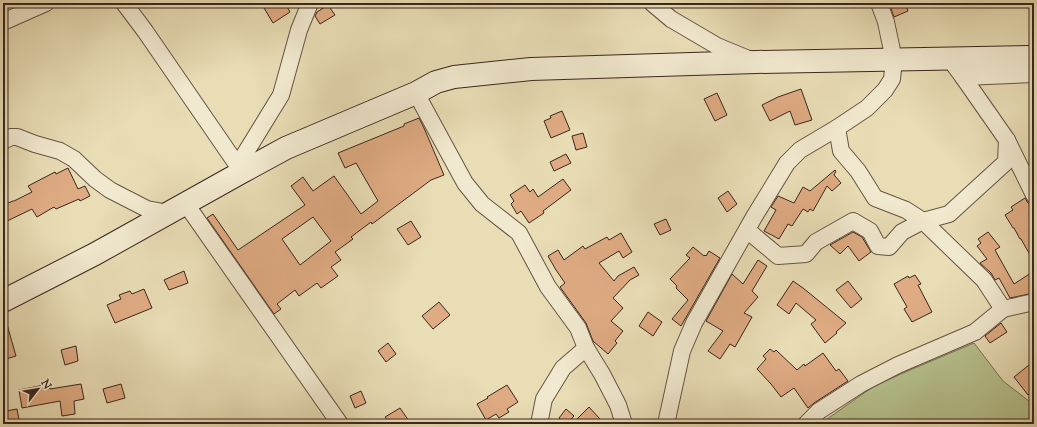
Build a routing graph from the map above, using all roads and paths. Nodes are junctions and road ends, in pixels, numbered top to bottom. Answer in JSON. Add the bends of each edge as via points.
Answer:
{"nodes":[{"id":1,"x":46,"y":3,"type":"edge"},
{"id":2,"x":124,"y":3,"type":"edge"},
{"id":3,"x":310,"y":3,"type":"edge"},
{"id":4,"x":652,"y":3,"type":"edge"},
{"id":5,"x":879,"y":3,"type":"edge"},
{"id":6,"x":3,"y":22,"type":"edge"},
{"id":7,"x":1034,"y":57,"type":"edge"},
{"id":8,"x":948,"y":58,"type":"junction"},
{"id":9,"x":894,"y":60,"type":"junction"},
{"id":10,"x":756,"y":62,"type":"junction"},
{"id":11,"x":1034,"y":74,"type":"edge"},
{"id":12,"x":963,"y":77,"type":"junction"},
{"id":13,"x":416,"y":93,"type":"junction"},
{"id":14,"x":837,"y":128,"type":"junction"},
{"id":15,"x":1007,"y":140,"type":"junction"},
{"id":16,"x":3,"y":141,"type":"edge"},
{"id":17,"x":240,"y":168,"type":"junction"},
{"id":18,"x":1034,"y":195,"type":"edge"},
{"id":19,"x":177,"y":208,"type":"junction"},
{"id":20,"x":923,"y":221,"type":"junction"},
{"id":21,"x":747,"y":230,"type":"junction"},
{"id":22,"x":3,"y":301,"type":"edge"},
{"id":23,"x":1034,"y":302,"type":"edge"},
{"id":24,"x":1003,"y":309,"type":"junction"},
{"id":25,"x":586,"y":348,"type":"junction"},
{"id":26,"x":340,"y":424,"type":"edge"},
{"id":27,"x":539,"y":424,"type":"edge"},
{"id":28,"x":624,"y":424,"type":"edge"},
{"id":29,"x":666,"y":424,"type":"edge"},
{"id":30,"x":806,"y":424,"type":"edge"}],
"edges":[{"from":1,"to":6,"type":"street"},
{"from":2,"to":17,"type":"street"},
{"from":3,"to":17,"type":"street","via":[[299,30],[281,94]]},
{"from":4,"to":10,"type":"street","via":[[671,19],[717,46]]},
{"from":5,"to":9,"type":"street"},
{"from":7,"to":8,"type":"main road"},
{"from":8,"to":9,"type":"main road"},
{"from":8,"to":12,"type":"street"},
{"from":9,"to":10,"type":"main road"},
{"from":9,"to":14,"type":"street","via":[[892,79],[885,90],[867,108]]},
{"from":10,"to":13,"type":"main road","via":[[531,69],[454,77],[436,82]]},
{"from":11,"to":12,"type":"street"},
{"from":12,"to":15,"type":"street"},
{"from":13,"to":17,"type":"main road"},
{"from":13,"to":25,"type":"street","via":[[465,183],[482,204],[519,233],[548,287],[578,328]]},
{"from":14,"to":20,"type":"street","via":[[841,151],[858,171],[875,198],[906,210]]},
{"from":14,"to":21,"type":"street","via":[[800,150],[787,162]]},
{"from":15,"to":18,"type":"street"},
{"from":15,"to":20,"type":"street","via":[[1006,162],[949,214]]},
{"from":16,"to":19,"type":"street","via":[[16,137],[60,151],[74,158],[110,190],[147,209]]},
{"from":17,"to":19,"type":"main road"},
{"from":19,"to":22,"type":"main road"},
{"from":19,"to":26,"type":"street"},
{"from":20,"to":21,"type":"street","via":[[902,232],[889,247],[878,246],[870,231],[853,221],[816,242],[806,254],[778,256]]},
{"from":20,"to":24,"type":"street","via":[[984,280]]},
{"from":21,"to":29,"type":"street","via":[[694,323],[682,351]]},
{"from":23,"to":24,"type":"street"},
{"from":24,"to":30,"type":"street","via":[[975,332],[861,384],[819,411]]},
{"from":25,"to":27,"type":"street","via":[[563,368],[544,399]]},
{"from":25,"to":28,"type":"street","via":[[618,405]]}]}
